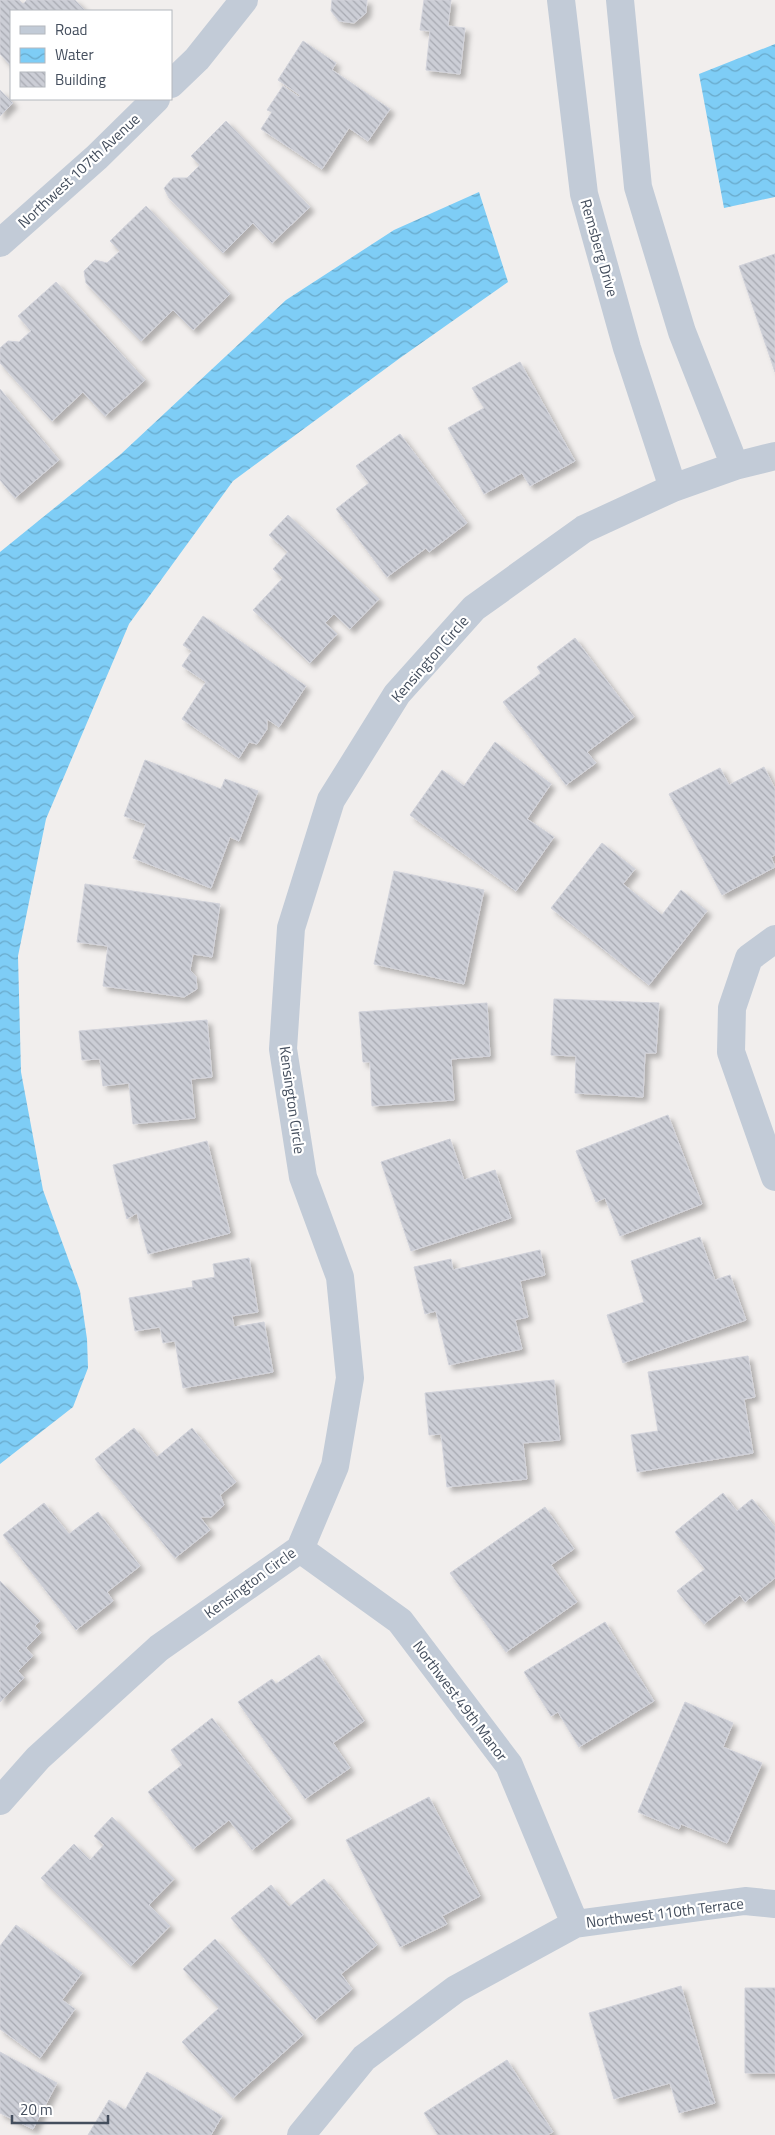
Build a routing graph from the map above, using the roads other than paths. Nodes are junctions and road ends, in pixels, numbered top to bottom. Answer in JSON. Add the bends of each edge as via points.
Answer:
{"nodes":[{"id":1,"x":244,"y":0,"type":"edge"},
{"id":2,"x":561,"y":0,"type":"edge"},
{"id":3,"x":620,"y":0,"type":"edge"},
{"id":4,"x":172,"y":83,"type":"edge"},
{"id":5,"x":155,"y":100,"type":"edge"},
{"id":6,"x":0,"y":243,"type":"edge"},
{"id":7,"x":775,"y":456,"type":"edge"},
{"id":8,"x":735,"y":466,"type":"junction"},
{"id":9,"x":673,"y":488,"type":"junction"},
{"id":10,"x":775,"y":939,"type":"edge"},
{"id":11,"x":775,"y":1177,"type":"edge"},
{"id":12,"x":300,"y":1549,"type":"junction"},
{"id":13,"x":0,"y":1801,"type":"edge"},
{"id":14,"x":775,"y":1904,"type":"edge"},
{"id":15,"x":575,"y":1924,"type":"junction"},
{"id":16,"x":301,"y":2135,"type":"edge"}],
"edges":[{"from":1,"to":4,"type":"street","via":[[196,60]]},
{"from":2,"to":9,"type":"street","name":"Remsberg Drive","via":[[584,194],[627,348]]},
{"from":3,"to":8,"type":"street","via":[[638,187],[682,332]]},
{"from":5,"to":6,"type":"street","name":"Northwest 107th Avenue","via":[[97,157]]},
{"from":7,"to":8,"type":"street","name":"Kensington Circle"},
{"from":8,"to":9,"type":"street","name":"Kensington Circle"},
{"from":9,"to":12,"type":"street","name":"Kensington Circle","via":[[584,529],[474,608],[397,694],[331,800],[291,928],[283,1049],[303,1177],[340,1277],[350,1378],[335,1466]]},
{"from":10,"to":11,"type":"street","via":[[749,958],[732,1008],[731,1052]]},
{"from":12,"to":13,"type":"street","name":"Kensington Circle","via":[[159,1648],[38,1758]]},
{"from":12,"to":15,"type":"street","name":"Northwest 49th Manor","via":[[400,1621],[509,1765]]},
{"from":14,"to":15,"type":"street","name":"Northwest 110th Terrace","via":[[745,1902]]},
{"from":15,"to":16,"type":"street","name":"Northwest 110th Terrace","via":[[456,1989],[364,2058]]}]}
